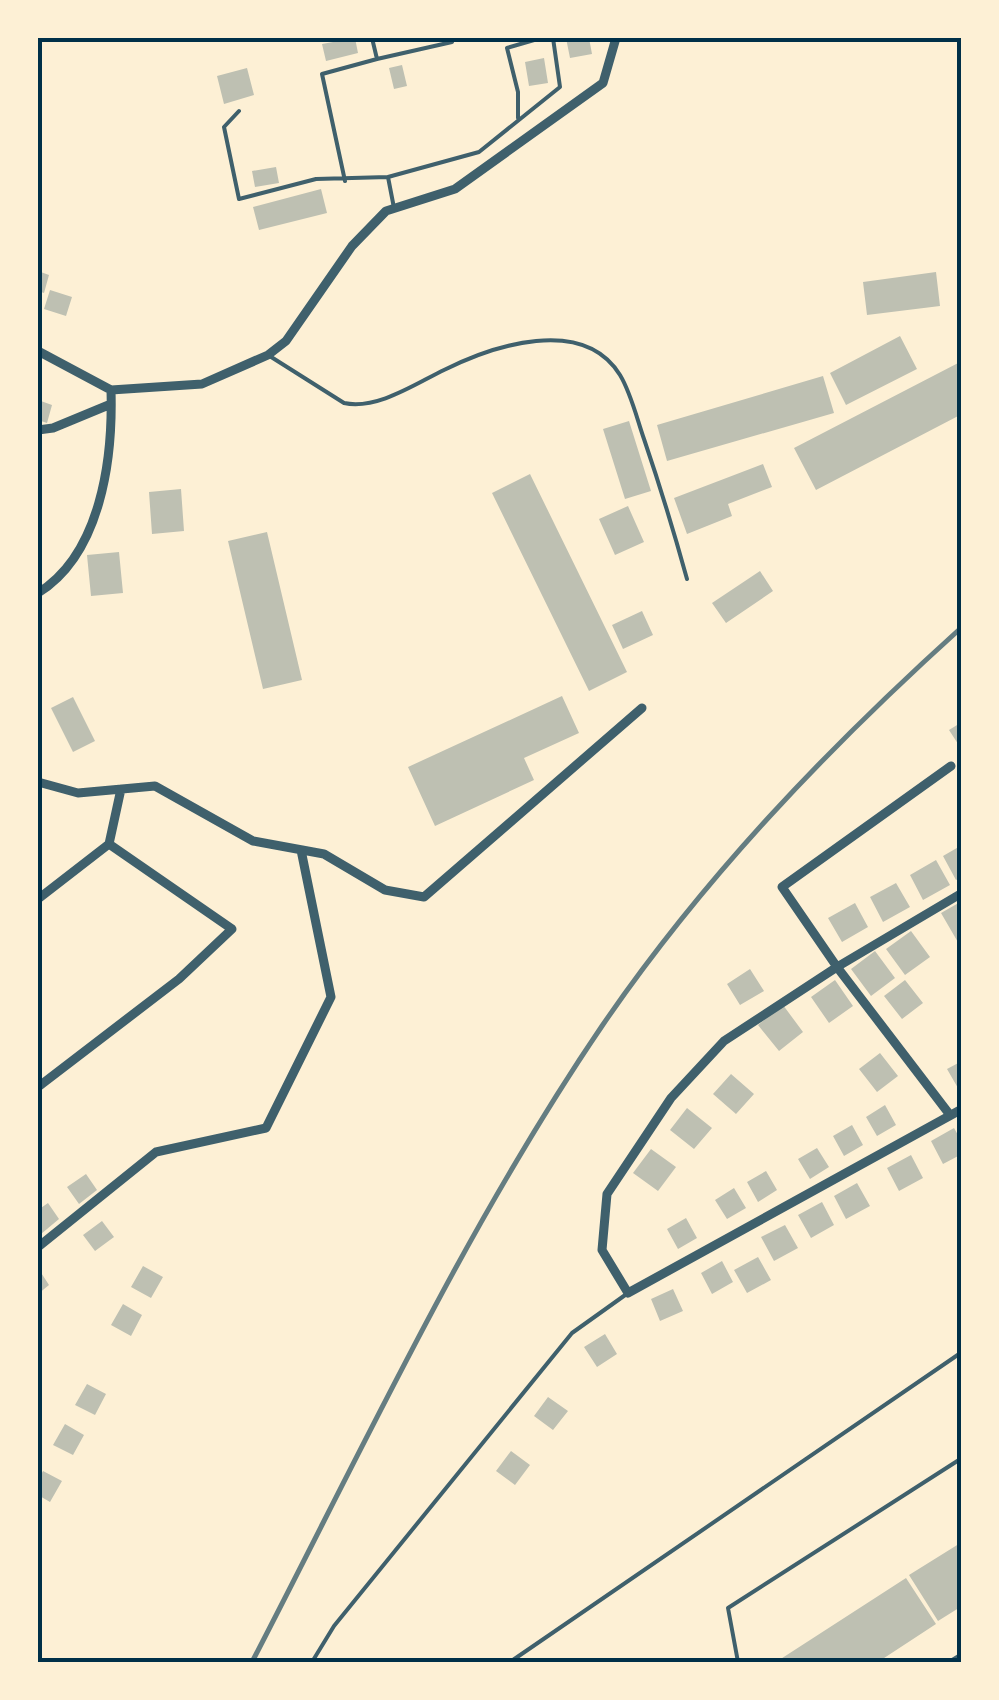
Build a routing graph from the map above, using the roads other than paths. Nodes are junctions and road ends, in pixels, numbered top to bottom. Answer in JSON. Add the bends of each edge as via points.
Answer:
{"nodes":[{"id":1,"x":372,"y":38,"type":"edge"},
{"id":2,"x":541,"y":38,"type":"edge"},
{"id":3,"x":552,"y":38,"type":"edge"},
{"id":4,"x":616,"y":38,"type":"edge"},
{"id":5,"x":452,"y":42,"type":"dead end"},
{"id":6,"x":376,"y":59,"type":"junction"},
{"id":7,"x":239,"y":112,"type":"dead end"},
{"id":8,"x":518,"y":118,"type":"junction"},
{"id":9,"x":388,"y":177,"type":"junction"},
{"id":10,"x":345,"y":180,"type":"junction"},
{"id":11,"x":394,"y":208,"type":"junction"},
{"id":12,"x":38,"y":351,"type":"edge"},
{"id":13,"x":268,"y":355,"type":"junction"},
{"id":14,"x":111,"y":390,"type":"junction"},
{"id":15,"x":112,"y":404,"type":"junction"},
{"id":16,"x":38,"y":430,"type":"edge"},
{"id":17,"x":687,"y":579,"type":"dead end"},
{"id":18,"x":38,"y":593,"type":"edge"},
{"id":19,"x":642,"y":708,"type":"dead end"},
{"id":20,"x":951,"y":766,"type":"dead end"},
{"id":21,"x":38,"y":782,"type":"edge"},
{"id":22,"x":121,"y":789,"type":"junction"},
{"id":23,"x":109,"y":844,"type":"junction"},
{"id":24,"x":301,"y":850,"type":"junction"},
{"id":25,"x":962,"y":893,"type":"edge"},
{"id":26,"x":38,"y":898,"type":"edge"},
{"id":27,"x":837,"y":967,"type":"junction"},
{"id":28,"x":38,"y":1087,"type":"edge"},
{"id":29,"x":962,"y":1109,"type":"edge"},
{"id":30,"x":950,"y":1115,"type":"junction"},
{"id":31,"x":38,"y":1247,"type":"edge"},
{"id":32,"x":628,"y":1293,"type":"junction"},
{"id":33,"x":962,"y":1352,"type":"edge"},
{"id":34,"x":962,"y":1458,"type":"edge"},
{"id":35,"x":962,"y":1654,"type":"edge"},
{"id":36,"x":312,"y":1662,"type":"edge"},
{"id":37,"x":510,"y":1662,"type":"edge"},
{"id":38,"x":738,"y":1662,"type":"edge"},
{"id":39,"x":950,"y":1662,"type":"edge"}],
"edges":[{"from":1,"to":6,"type":"lane"},
{"from":2,"to":8,"type":"lane","via":[[508,48]]},
{"from":3,"to":8,"type":"lane","via":[[560,87]]},
{"from":4,"to":11,"type":"street","via":[[603,83],[455,189]]},
{"from":5,"to":6,"type":"lane"},
{"from":6,"to":10,"type":"lane","via":[[322,74]]},
{"from":7,"to":10,"type":"lane","via":[[224,127],[239,199],[316,179]]},
{"from":8,"to":9,"type":"lane","via":[[479,152]]},
{"from":9,"to":10,"type":"lane"},
{"from":9,"to":11,"type":"lane"},
{"from":11,"to":13,"type":"street","via":[[352,246],[286,341]]},
{"from":12,"to":14,"type":"street"},
{"from":13,"to":14,"type":"street","via":[[202,384]]},
{"from":13,"to":17,"type":"lane","via":[[344,404],[358,406],[525,340],[576,344],[602,356],[620,374],[630,400]]},
{"from":14,"to":15,"type":"street"},
{"from":15,"to":16,"type":"street"},
{"from":15,"to":18,"type":"street","via":[[108,476],[80,549]]},
{"from":19,"to":24,"type":"street","via":[[424,897],[384,890],[324,854]]},
{"from":20,"to":27,"type":"street","via":[[782,887]]},
{"from":21,"to":22,"type":"street","via":[[78,793]]},
{"from":22,"to":23,"type":"street"},
{"from":22,"to":24,"type":"street","via":[[155,786],[253,840]]},
{"from":23,"to":26,"type":"street"},
{"from":23,"to":28,"type":"street","via":[[232,929],[179,979]]},
{"from":24,"to":31,"type":"street","via":[[331,997],[266,1128],[156,1152]]},
{"from":25,"to":27,"type":"street"},
{"from":27,"to":30,"type":"street"},
{"from":27,"to":32,"type":"street","via":[[724,1041],[671,1098],[607,1194],[602,1250]]},
{"from":29,"to":30,"type":"street"},
{"from":30,"to":32,"type":"street"},
{"from":32,"to":36,"type":"lane","via":[[572,1333],[334,1626]]},
{"from":33,"to":37,"type":"lane"},
{"from":34,"to":38,"type":"lane","via":[[728,1608]]},
{"from":35,"to":39,"type":"lane"}]}
